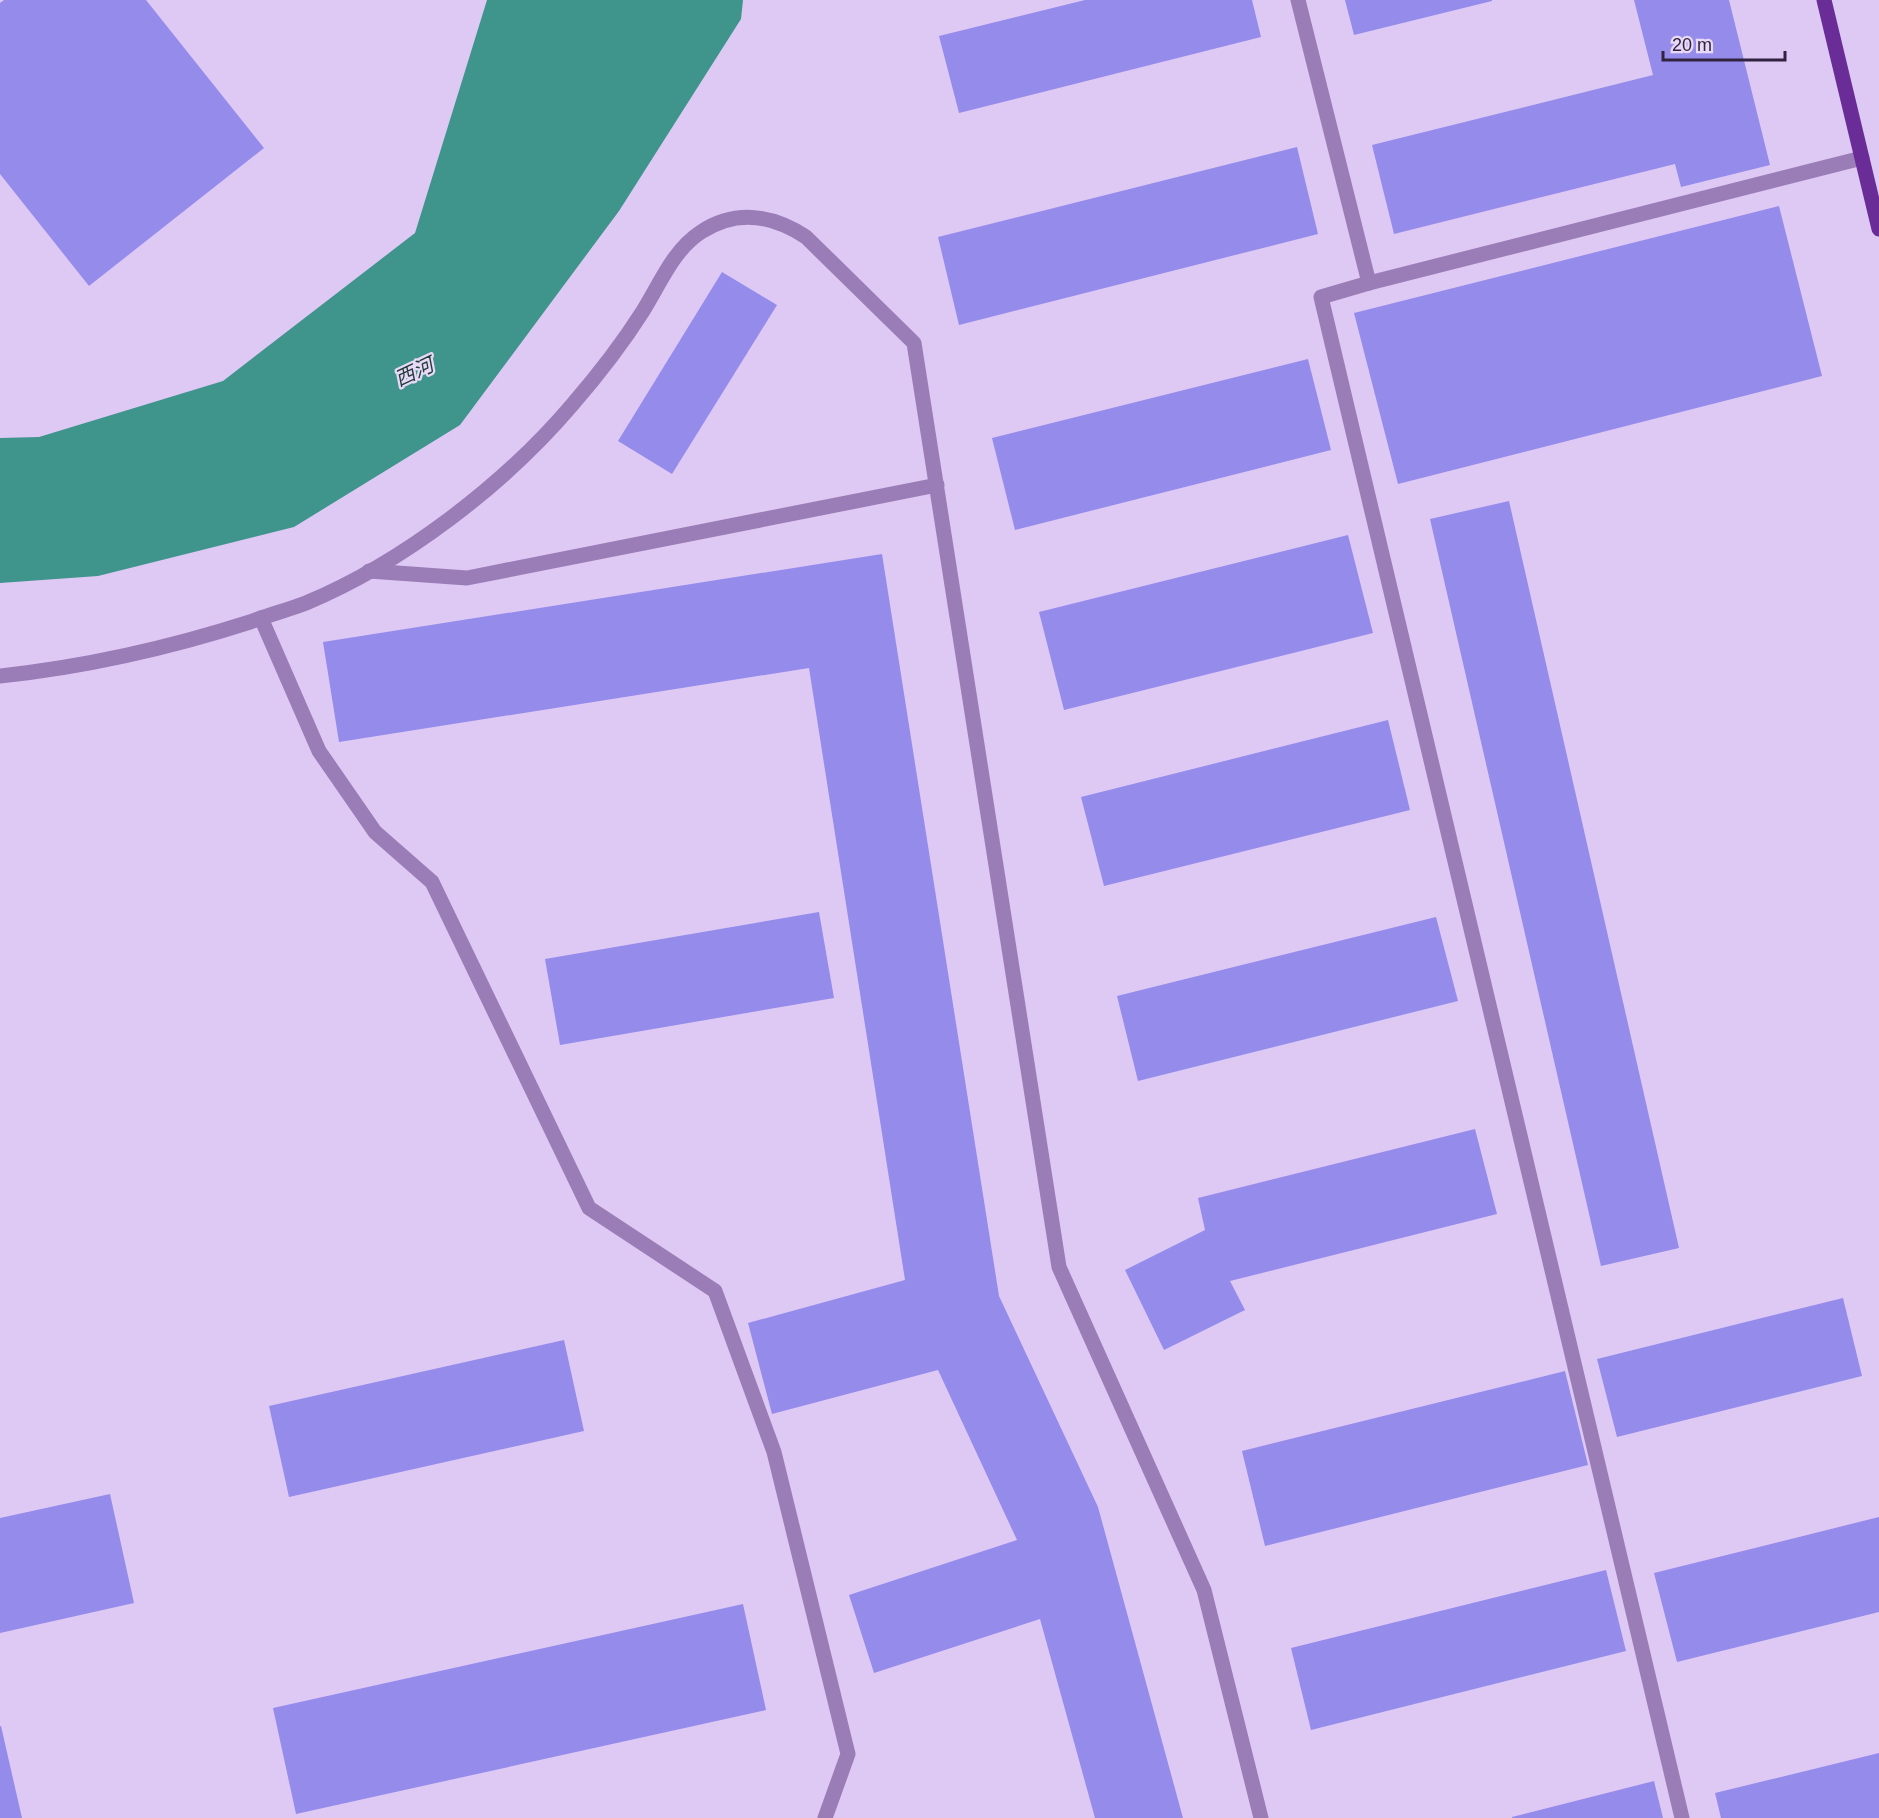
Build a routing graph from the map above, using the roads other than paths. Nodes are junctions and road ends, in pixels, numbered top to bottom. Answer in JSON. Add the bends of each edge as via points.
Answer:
{"nodes":[{"id":1,"x":1298,"y":0,"type":"edge"},
{"id":2,"x":1824,"y":0,"type":"edge"},
{"id":3,"x":1862,"y":158,"type":"junction"},
{"id":4,"x":1879,"y":229,"type":"edge"},
{"id":5,"x":1369,"y":283,"type":"junction"},
{"id":6,"x":937,"y":485,"type":"junction"},
{"id":7,"x":369,"y":571,"type":"junction"},
{"id":8,"x":261,"y":618,"type":"junction"},
{"id":9,"x":0,"y":676,"type":"edge"},
{"id":10,"x":825,"y":1818,"type":"edge"},
{"id":11,"x":1261,"y":1818,"type":"edge"},
{"id":12,"x":1682,"y":1818,"type":"edge"}],
"edges":[{"from":1,"to":5,"type":"street"},
{"from":2,"to":3,"type":"main road"},
{"from":3,"to":4,"type":"main road"},
{"from":3,"to":5,"type":"street"},
{"from":5,"to":12,"type":"street","via":[[1321,297]]},
{"from":6,"to":7,"type":"street","via":[[467,578]]},
{"from":6,"to":7,"type":"street","via":[[914,343],[790,226],[752,217],[733,219],[715,224],[685,245],[609,360],[529,450],[485,491],[429,534]]},
{"from":6,"to":11,"type":"street","via":[[1059,1267],[1204,1590]]},
{"from":7,"to":8,"type":"street","via":[[306,603]]},
{"from":8,"to":9,"type":"street","via":[[124,656]]},
{"from":8,"to":10,"type":"street","via":[[319,752],[375,832],[432,882],[589,1208],[715,1291],[774,1452],[848,1754]]}]}
